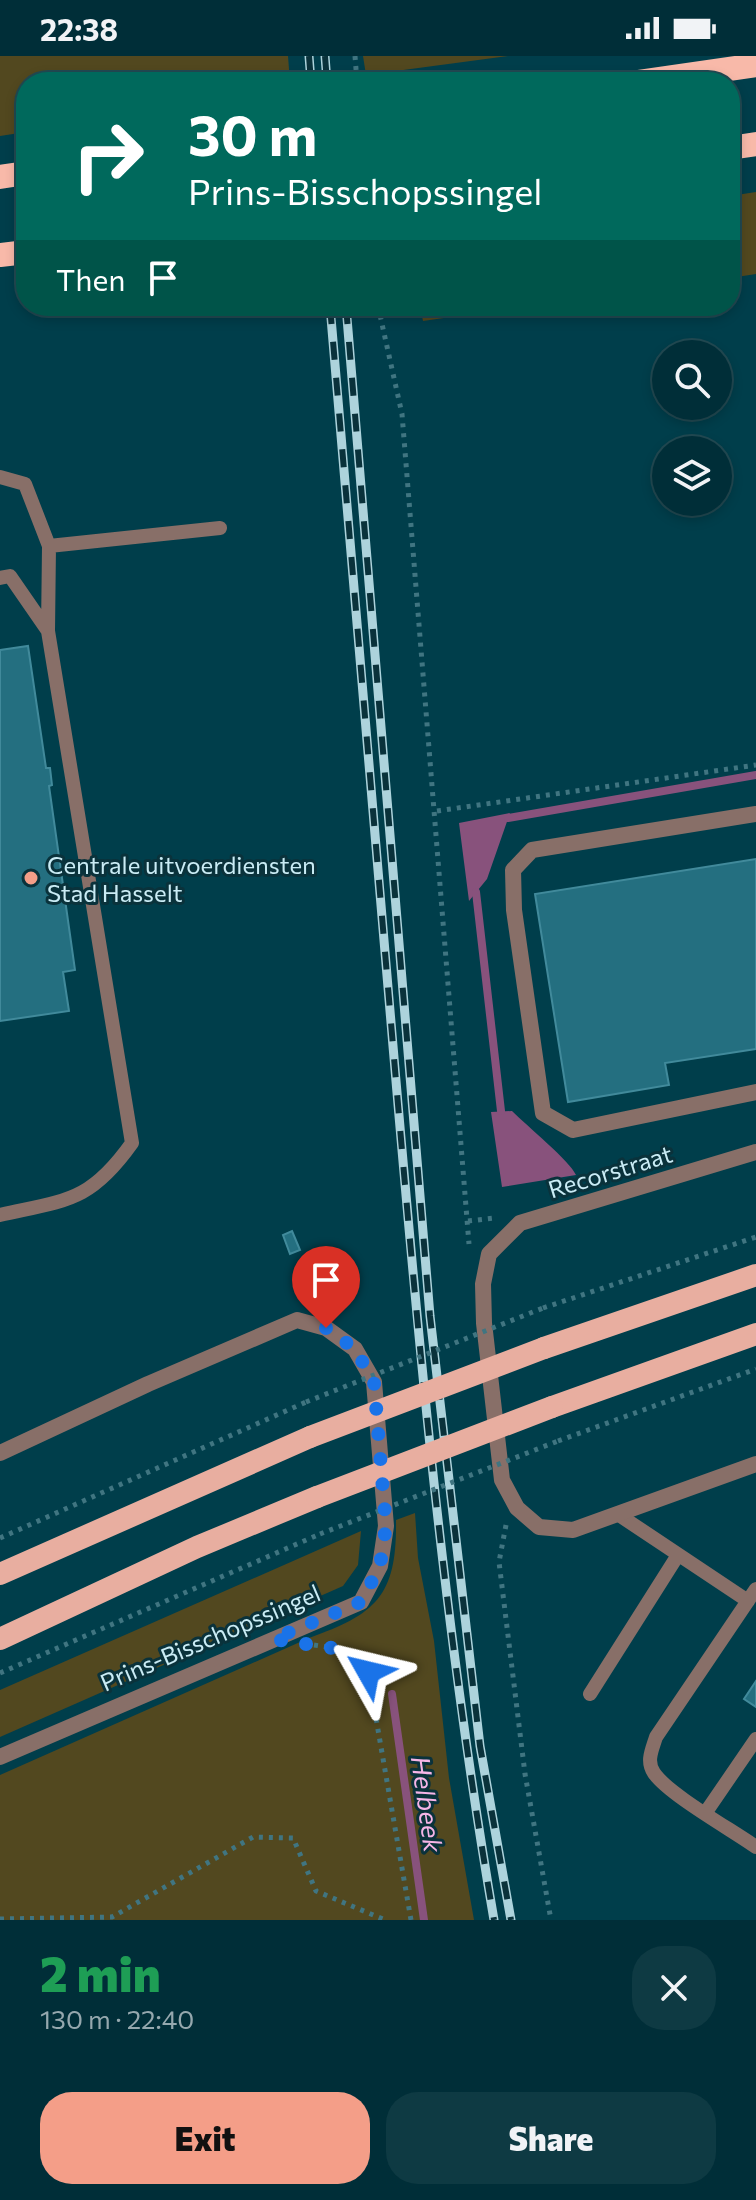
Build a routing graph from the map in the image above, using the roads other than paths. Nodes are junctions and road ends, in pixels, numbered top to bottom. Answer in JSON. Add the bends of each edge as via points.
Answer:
{"nodes":[{"id":1,"x":756,"y":65,"type":"edge"},
{"id":2,"x":708,"y":72,"type":"edge"},
{"id":3,"x":0,"y":477,"type":"edge"},
{"id":4,"x":220,"y":528,"type":"dead end"},
{"id":5,"x":49,"y":546,"type":"junction"},
{"id":6,"x":0,"y":578,"type":"edge"},
{"id":7,"x":48,"y":631,"type":"junction"},
{"id":8,"x":756,"y":814,"type":"edge"},
{"id":9,"x":756,"y":1092,"type":"edge"},
{"id":10,"x":756,"y":1152,"type":"edge"},
{"id":11,"x":0,"y":1215,"type":"edge"},
{"id":12,"x":756,"y":1275,"type":"edge"},
{"id":13,"x":756,"y":1334,"type":"edge"},
{"id":14,"x":0,"y":1453,"type":"edge"},
{"id":15,"x":756,"y":1464,"type":"edge"},
{"id":16,"x":619,"y":1515,"type":"junction"},
{"id":17,"x":678,"y":1555,"type":"junction"},
{"id":18,"x":0,"y":1574,"type":"edge"},
{"id":19,"x":752,"y":1595,"type":"edge"},
{"id":20,"x":0,"y":1639,"type":"edge"},
{"id":21,"x":590,"y":1694,"type":"dead end"},
{"id":22,"x":756,"y":1739,"type":"edge"},
{"id":23,"x":0,"y":1757,"type":"edge"},
{"id":24,"x":706,"y":1812,"type":"junction"},
{"id":25,"x":756,"y":1847,"type":"edge"}],
"edges":[{"from":1,"to":2,"type":"highway"},
{"from":3,"to":5,"type":"lane","via":[[25,484]]},
{"from":4,"to":5,"type":"lane"},
{"from":5,"to":7,"type":"lane"},
{"from":6,"to":7,"type":"lane","via":[[10,576]]},
{"from":7,"to":11,"type":"lane","via":[[132,1143],[110,1175],[75,1198]]},
{"from":8,"to":9,"type":"street","via":[[532,850],[513,870],[543,1113],[573,1130]]},
{"from":10,"to":16,"type":"street","name":"Recorstraat","via":[[520,1223],[489,1254],[484,1323],[502,1480],[517,1508],[539,1527],[573,1530]]},
{"from":12,"to":18,"type":"highway","bridge":true,"via":[[310,1437]]},
{"from":13,"to":20,"type":"highway","bridge":true,"via":[[317,1497]]},
{"from":14,"to":23,"type":"street","name":"Prins-Bisschopssingel","via":[[297,1320],[326,1328],[355,1349],[374,1382],[386,1526],[380,1566],[361,1602]]},
{"from":15,"to":16,"type":"street"},
{"from":16,"to":17,"type":"lane"},
{"from":17,"to":19,"type":"lane"},
{"from":17,"to":21,"type":"lane"},
{"from":19,"to":24,"type":"lane","via":[[656,1737],[649,1757],[654,1773]]},
{"from":22,"to":24,"type":"lane"},
{"from":24,"to":25,"type":"lane"}]}
